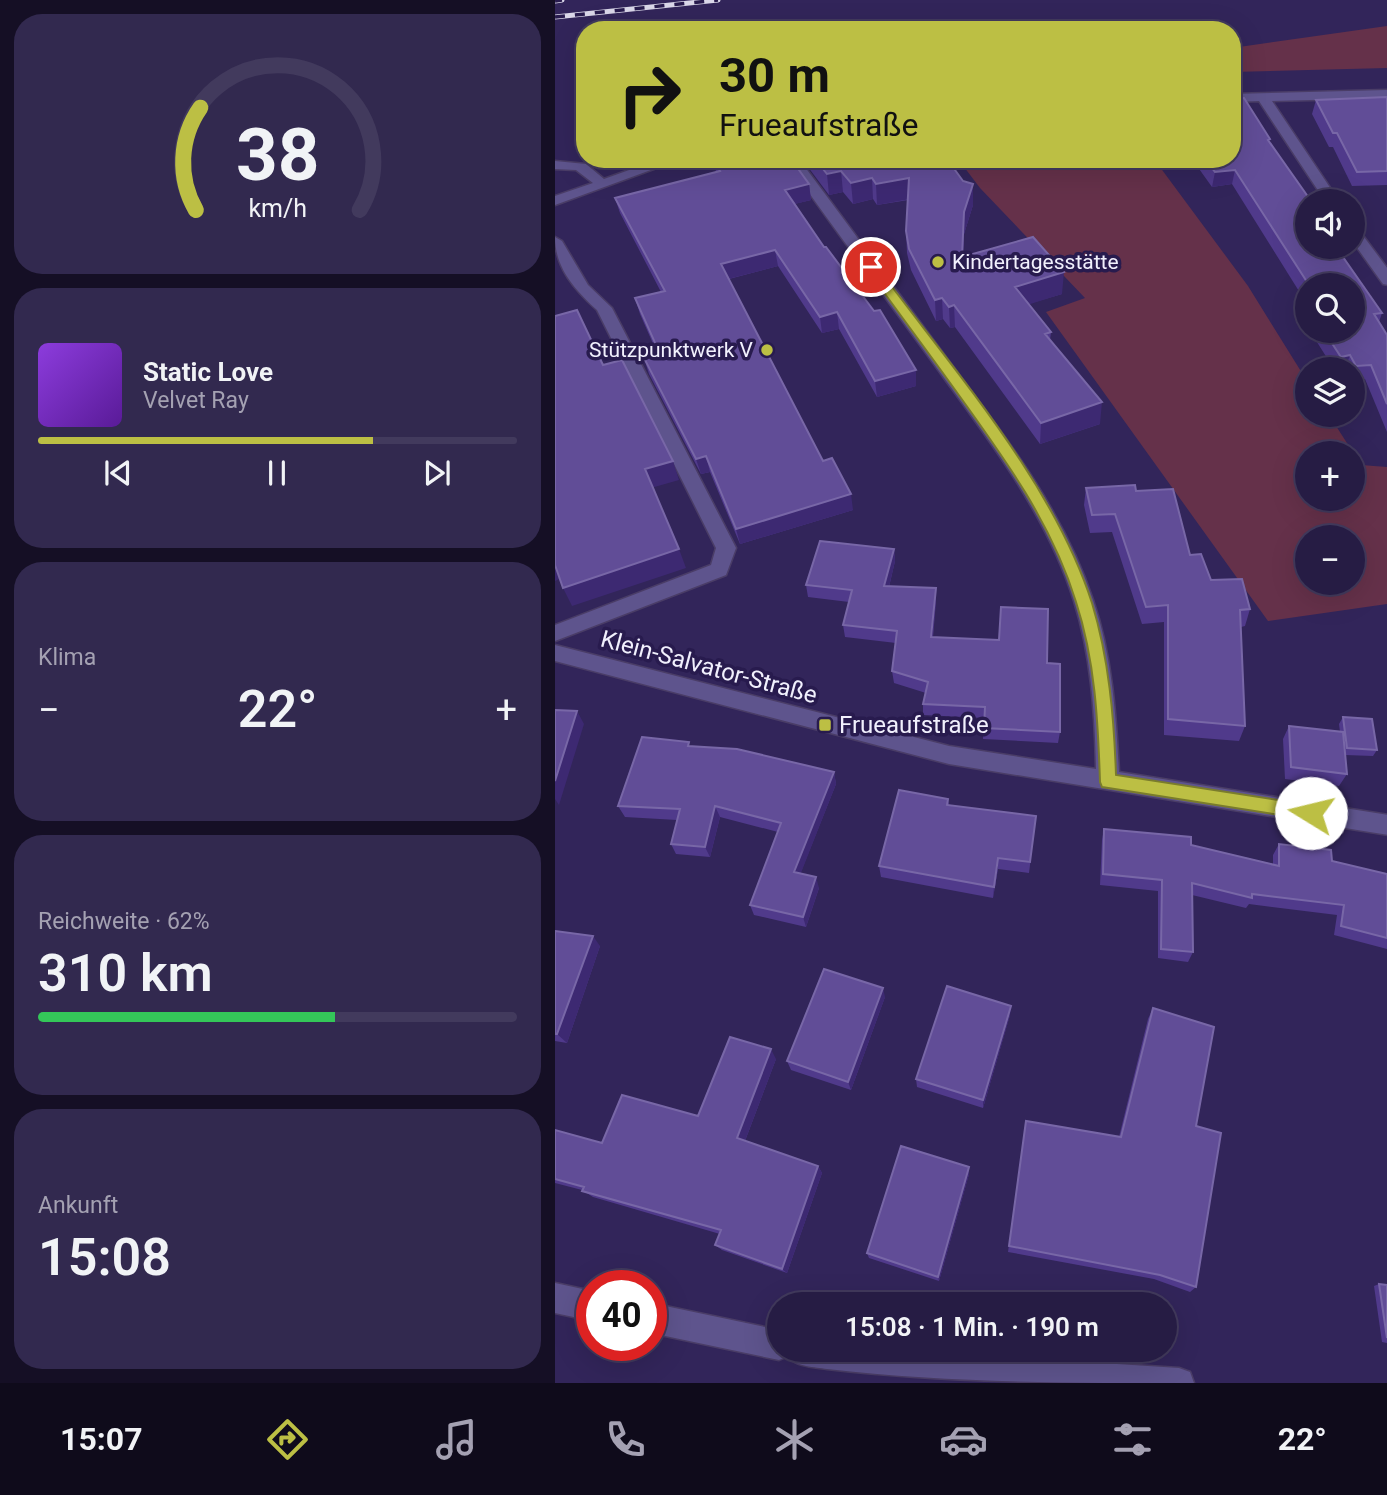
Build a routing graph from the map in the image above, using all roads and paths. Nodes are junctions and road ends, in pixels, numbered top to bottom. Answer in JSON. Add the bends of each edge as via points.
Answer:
{"nodes":[{"id":1,"x":1387,"y":94,"type":"edge"},
{"id":2,"x":1263,"y":97,"type":"junction"},
{"id":3,"x":1241,"y":98,"type":"edge"},
{"id":4,"x":556,"y":164,"type":"edge"},
{"id":5,"x":576,"y":167,"type":"edge"},
{"id":6,"x":587,"y":168,"type":"edge"},
{"id":7,"x":648,"y":168,"type":"edge"},
{"id":8,"x":799,"y":168,"type":"edge"},
{"id":9,"x":601,"y":184,"type":"junction"},
{"id":10,"x":1324,"y":189,"type":"edge"},
{"id":11,"x":555,"y":201,"type":"edge"},
{"id":12,"x":555,"y":242,"type":"edge"},
{"id":13,"x":1365,"y":250,"type":"edge"},
{"id":14,"x":1387,"y":281,"type":"edge"},
{"id":15,"x":555,"y":633,"type":"edge"},
{"id":16,"x":555,"y":653,"type":"edge"},
{"id":17,"x":1108,"y":782,"type":"junction"},
{"id":18,"x":1387,"y":825,"type":"edge"},
{"id":19,"x":555,"y":1298,"type":"edge"},
{"id":20,"x":576,"y":1303,"type":"edge"},
{"id":21,"x":667,"y":1321,"type":"edge"},
{"id":22,"x":767,"y":1342,"type":"edge"},
{"id":23,"x":844,"y":1362,"type":"edge"},
{"id":24,"x":881,"y":1373,"type":"edge"},
{"id":25,"x":1179,"y":1383,"type":"edge"}],
"edges":[{"from":1,"to":2,"type":"street"},
{"from":2,"to":3,"type":"street"},
{"from":2,"to":10,"type":"street"},
{"from":4,"to":5,"type":"street"},
{"from":6,"to":9,"type":"street"},
{"from":7,"to":9,"type":"street"},
{"from":8,"to":17,"type":"street","via":[[1013,460],[1041,505],[1084,602],[1097,655],[1106,716]]},
{"from":9,"to":11,"type":"street"},
{"from":12,"to":15,"type":"street","via":[[582,288],[604,308],[726,548],[719,570]]},
{"from":13,"to":14,"type":"street"},
{"from":16,"to":17,"type":"street","name":"Klein-Salvator-Straße","via":[[949,755]]},
{"from":17,"to":18,"type":"street","name":"Klein-Salvator-Straße"},
{"from":19,"to":20,"type":"street"},
{"from":21,"to":22,"type":"street"},
{"from":23,"to":24,"type":"street"},
{"from":24,"to":25,"type":"street"}]}
